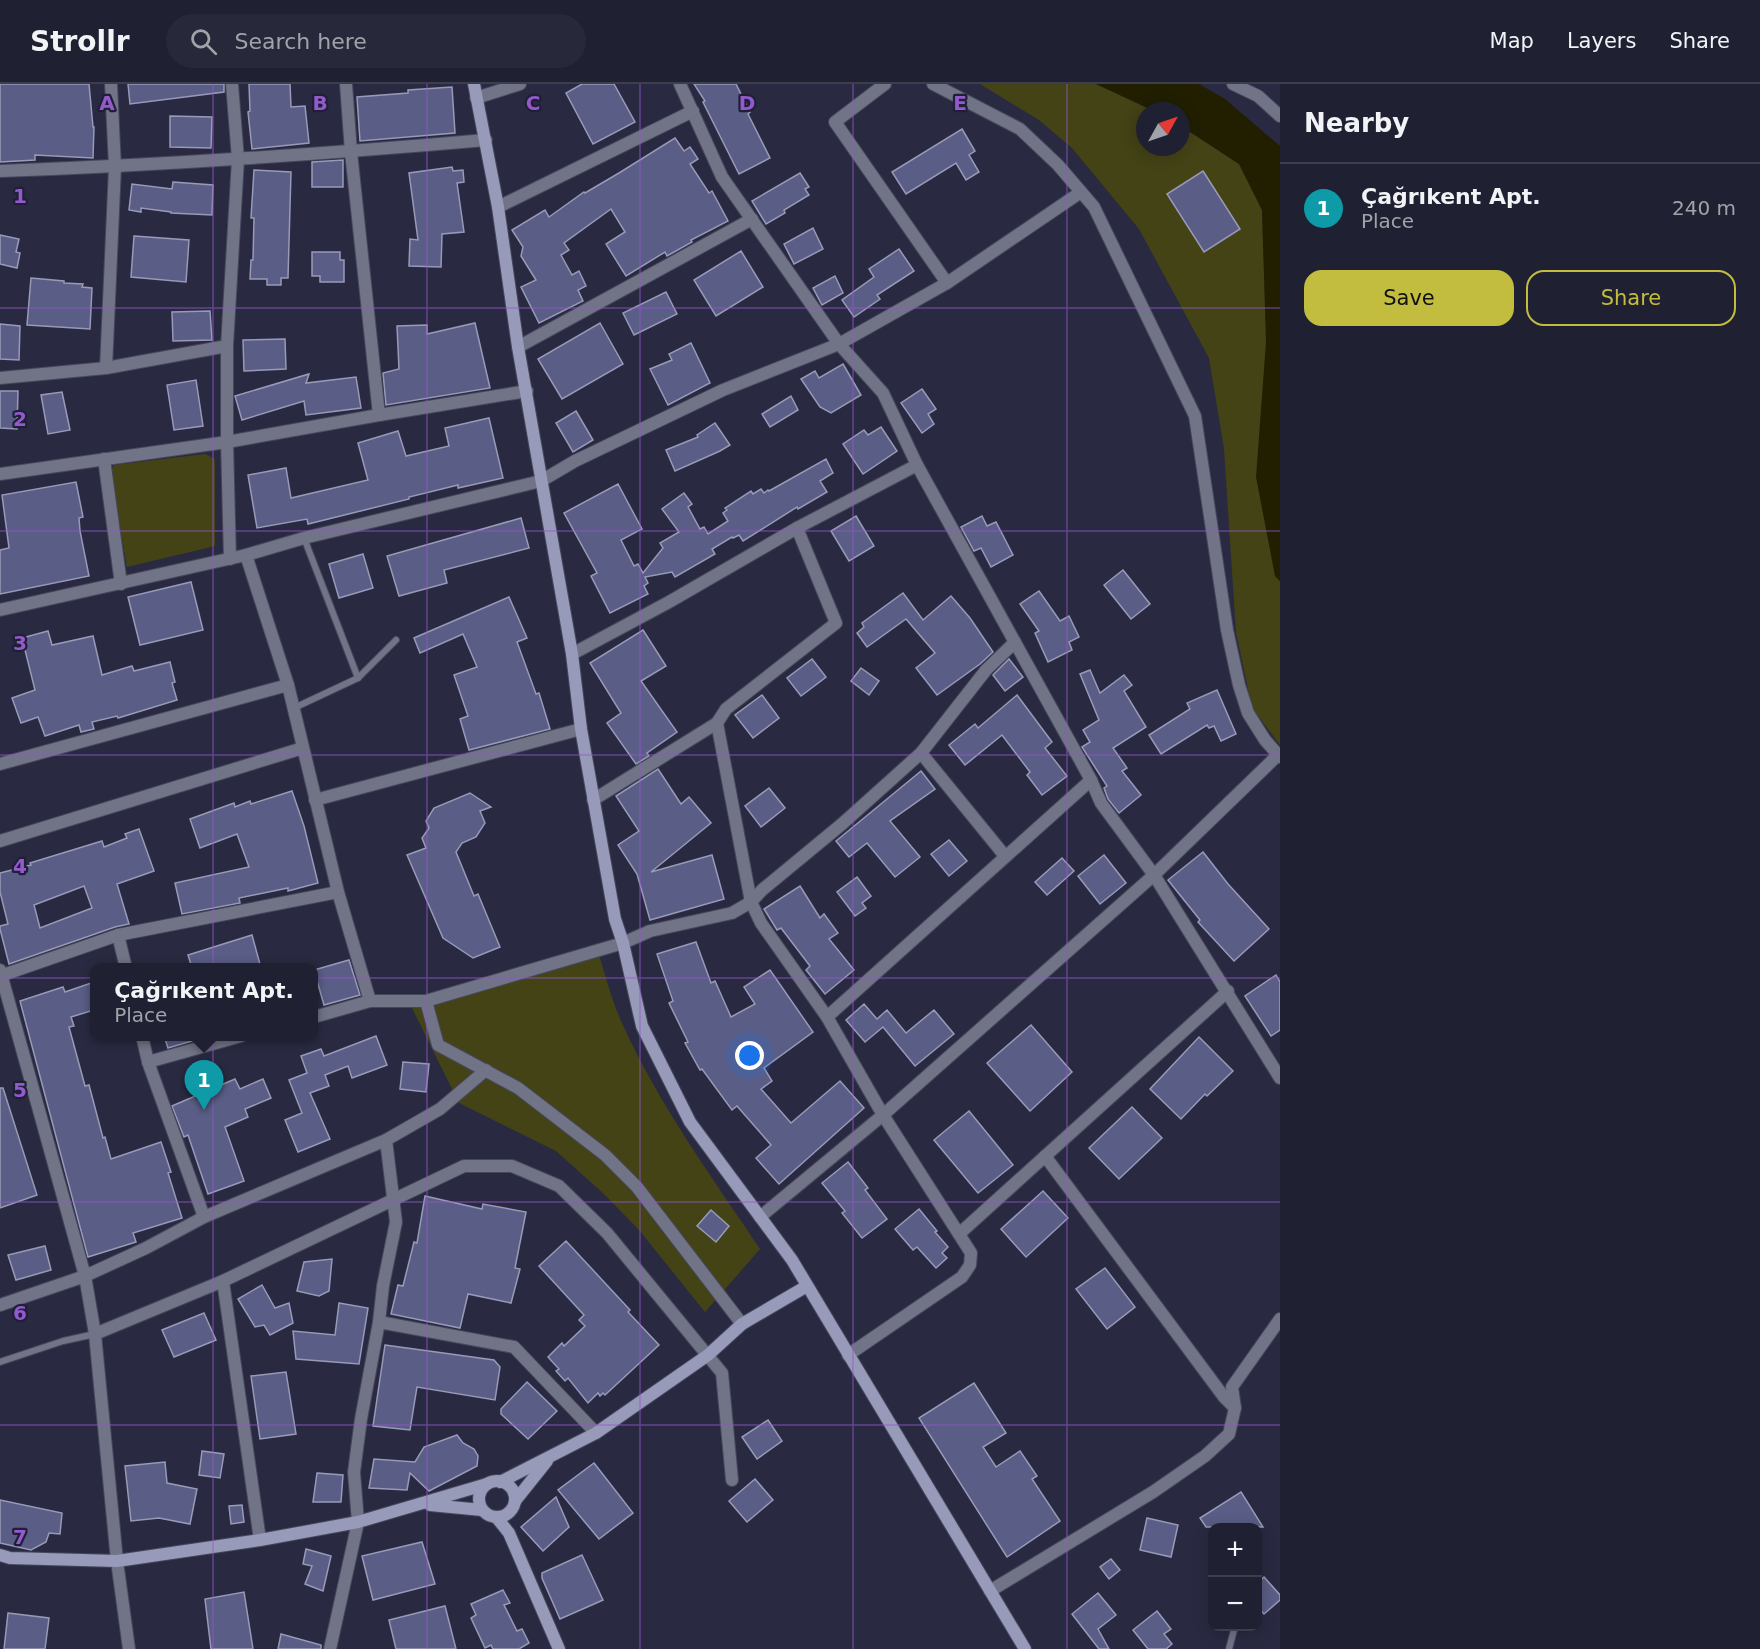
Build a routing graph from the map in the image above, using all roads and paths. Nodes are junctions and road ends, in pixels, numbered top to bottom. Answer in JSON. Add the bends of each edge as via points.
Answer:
{"nodes":[{"id":1,"x":111,"y":84,"type":"edge"},
{"id":2,"x":232,"y":84,"type":"edge"},
{"id":3,"x":346,"y":84,"type":"edge"},
{"id":4,"x":474,"y":84,"type":"edge"},
{"id":5,"x":520,"y":84,"type":"edge"},
{"id":6,"x":680,"y":84,"type":"edge"},
{"id":7,"x":885,"y":84,"type":"edge"},
{"id":8,"x":933,"y":84,"type":"edge"},
{"id":9,"x":1233,"y":84,"type":"edge"},
{"id":10,"x":476,"y":98,"type":"junction"},
{"id":11,"x":693,"y":111,"type":"junction"},
{"id":12,"x":1280,"y":116,"type":"edge"},
{"id":13,"x":486,"y":140,"type":"junction"},
{"id":14,"x":351,"y":152,"type":"junction"},
{"id":15,"x":238,"y":159,"type":"junction"},
{"id":16,"x":116,"y":167,"type":"junction"},
{"id":17,"x":0,"y":171,"type":"edge"},
{"id":18,"x":1081,"y":192,"type":"junction"},
{"id":19,"x":498,"y":207,"type":"junction"},
{"id":20,"x":752,"y":219,"type":"junction"},
{"id":21,"x":947,"y":283,"type":"junction"},
{"id":22,"x":840,"y":344,"type":"junction"},
{"id":23,"x":227,"y":346,"type":"junction"},
{"id":24,"x":518,"y":347,"type":"junction"},
{"id":25,"x":106,"y":368,"type":"junction"},
{"id":26,"x":0,"y":378,"type":"edge"},
{"id":27,"x":527,"y":392,"type":"junction"},
{"id":28,"x":379,"y":415,"type":"junction"},
{"id":29,"x":226,"y":442,"type":"junction"},
{"id":30,"x":104,"y":459,"type":"junction"},
{"id":31,"x":917,"y":465,"type":"junction"},
{"id":32,"x":0,"y":474,"type":"edge"},
{"id":33,"x":541,"y":481,"type":"junction"},
{"id":34,"x":797,"y":528,"type":"junction"},
{"id":35,"x":304,"y":538,"type":"junction"},
{"id":36,"x":246,"y":555,"type":"junction"},
{"id":37,"x":230,"y":559,"type":"junction"},
{"id":38,"x":121,"y":584,"type":"junction"},
{"id":39,"x":0,"y":609,"type":"edge"},
{"id":40,"x":396,"y":640,"type":"dead end"},
{"id":41,"x":1015,"y":642,"type":"junction"},
{"id":42,"x":572,"y":654,"type":"junction"},
{"id":43,"x":358,"y":678,"type":"junction"},
{"id":44,"x":288,"y":685,"type":"junction"},
{"id":45,"x":294,"y":708,"type":"junction"},
{"id":46,"x":717,"y":723,"type":"junction"},
{"id":47,"x":581,"y":729,"type":"junction"},
{"id":48,"x":303,"y":748,"type":"junction"},
{"id":49,"x":921,"y":753,"type":"junction"},
{"id":50,"x":1279,"y":756,"type":"edge"},
{"id":51,"x":0,"y":764,"type":"edge"},
{"id":52,"x":1091,"y":780,"type":"junction"},
{"id":53,"x":315,"y":800,"type":"junction"},
{"id":54,"x":593,"y":800,"type":"junction"},
{"id":55,"x":0,"y":840,"type":"edge"},
{"id":56,"x":1005,"y":856,"type":"junction"},
{"id":57,"x":1154,"y":875,"type":"junction"},
{"id":58,"x":338,"y":892,"type":"junction"},
{"id":59,"x":751,"y":902,"type":"junction"},
{"id":60,"x":118,"y":935,"type":"junction"},
{"id":61,"x":623,"y":943,"type":"junction"},
{"id":62,"x":125,"y":963,"type":"edge"},
{"id":63,"x":1,"y":974,"type":"edge"},
{"id":64,"x":1228,"y":991,"type":"junction"},
{"id":65,"x":370,"y":1001,"type":"junction"},
{"id":66,"x":426,"y":1001,"type":"junction"},
{"id":67,"x":318,"y":1016,"type":"edge"},
{"id":68,"x":827,"y":1017,"type":"junction"},
{"id":69,"x":143,"y":1041,"type":"edge"},
{"id":70,"x":223,"y":1041,"type":"edge"},
{"id":71,"x":148,"y":1062,"type":"junction"},
{"id":72,"x":486,"y":1070,"type":"junction"},
{"id":73,"x":1280,"y":1078,"type":"edge"},
{"id":74,"x":883,"y":1115,"type":"junction"},
{"id":75,"x":386,"y":1140,"type":"junction"},
{"id":76,"x":1045,"y":1156,"type":"junction"},
{"id":77,"x":394,"y":1198,"type":"junction"},
{"id":78,"x":204,"y":1217,"type":"junction"},
{"id":79,"x":760,"y":1217,"type":"junction"},
{"id":80,"x":959,"y":1234,"type":"junction"},
{"id":81,"x":85,"y":1275,"type":"junction"},
{"id":82,"x":223,"y":1281,"type":"junction"},
{"id":83,"x":807,"y":1286,"type":"junction"},
{"id":84,"x":0,"y":1305,"type":"edge"},
{"id":85,"x":379,"y":1322,"type":"junction"},
{"id":86,"x":1279,"y":1323,"type":"edge"},
{"id":87,"x":742,"y":1324,"type":"junction"},
{"id":88,"x":95,"y":1334,"type":"junction"},
{"id":89,"x":848,"y":1354,"type":"junction"},
{"id":90,"x":708,"y":1355,"type":"junction"},
{"id":91,"x":0,"y":1362,"type":"edge"},
{"id":92,"x":1235,"y":1408,"type":"junction"},
{"id":93,"x":596,"y":1433,"type":"junction"},
{"id":94,"x":549,"y":1458,"type":"junction"},
{"id":95,"x":732,"y":1480,"type":"dead end"},
{"id":96,"x":500,"y":1482,"type":"junction"},
{"id":97,"x":487,"y":1484,"type":"junction"},
{"id":98,"x":515,"y":1501,"type":"junction"},
{"id":99,"x":422,"y":1504,"type":"junction"},
{"id":100,"x":482,"y":1510,"type":"junction"},
{"id":101,"x":497,"y":1518,"type":"junction"},
{"id":102,"x":358,"y":1522,"type":"junction"},
{"id":103,"x":260,"y":1540,"type":"junction"},
{"id":104,"x":0,"y":1555,"type":"edge"},
{"id":105,"x":117,"y":1561,"type":"junction"},
{"id":106,"x":990,"y":1591,"type":"junction"},
{"id":107,"x":1234,"y":1631,"type":"edge"},
{"id":108,"x":129,"y":1649,"type":"edge"},
{"id":109,"x":330,"y":1649,"type":"edge"},
{"id":110,"x":559,"y":1649,"type":"edge"},
{"id":111,"x":1025,"y":1649,"type":"edge"},
{"id":112,"x":1229,"y":1649,"type":"edge"}],
"edges":[{"from":1,"to":16,"type":"street"},
{"from":2,"to":15,"type":"street"},
{"from":3,"to":14,"type":"street"},
{"from":4,"to":10,"type":"main road"},
{"from":5,"to":10,"type":"street"},
{"from":6,"to":11,"type":"street"},
{"from":7,"to":21,"type":"street","via":[[835,122]]},
{"from":8,"to":18,"type":"street","via":[[1020,129]]},
{"from":9,"to":12,"type":"street","via":[[1258,96]]},
{"from":10,"to":13,"type":"main road"},
{"from":11,"to":19,"type":"street"},
{"from":11,"to":20,"type":"street","via":[[723,177]]},
{"from":13,"to":14,"type":"street"},
{"from":13,"to":19,"type":"main road"},
{"from":14,"to":15,"type":"street"},
{"from":14,"to":28,"type":"street"},
{"from":15,"to":16,"type":"street"},
{"from":15,"to":23,"type":"street"},
{"from":16,"to":17,"type":"street"},
{"from":16,"to":25,"type":"street"},
{"from":18,"to":21,"type":"street"},
{"from":18,"to":50,"type":"street","via":[[1094,207],[1195,416],[1239,685],[1248,713]]},
{"from":19,"to":24,"type":"main road"},
{"from":20,"to":22,"type":"street"},
{"from":20,"to":24,"type":"street"},
{"from":21,"to":22,"type":"street"},
{"from":22,"to":31,"type":"street","via":[[883,393]]},
{"from":22,"to":33,"type":"street","via":[[723,390]]},
{"from":23,"to":25,"type":"street"},
{"from":23,"to":29,"type":"street"},
{"from":24,"to":27,"type":"main road"},
{"from":25,"to":26,"type":"street"},
{"from":27,"to":28,"type":"street"},
{"from":27,"to":33,"type":"main road"},
{"from":28,"to":29,"type":"street"},
{"from":29,"to":30,"type":"street"},
{"from":29,"to":37,"type":"street"},
{"from":30,"to":32,"type":"street"},
{"from":30,"to":38,"type":"street"},
{"from":31,"to":34,"type":"street"},
{"from":31,"to":41,"type":"street"},
{"from":33,"to":35,"type":"street"},
{"from":33,"to":42,"type":"main road"},
{"from":34,"to":42,"type":"street"},
{"from":34,"to":46,"type":"street","via":[[836,623],[726,709]]},
{"from":35,"to":36,"type":"street"},
{"from":35,"to":43,"type":"lane"},
{"from":36,"to":37,"type":"street"},
{"from":36,"to":44,"type":"street"},
{"from":37,"to":38,"type":"street"},
{"from":38,"to":39,"type":"street"},
{"from":40,"to":43,"type":"lane"},
{"from":41,"to":49,"type":"street","via":[[980,678]]},
{"from":41,"to":52,"type":"street"},
{"from":42,"to":47,"type":"main road"},
{"from":43,"to":45,"type":"lane"},
{"from":44,"to":45,"type":"street"},
{"from":44,"to":51,"type":"street"},
{"from":45,"to":48,"type":"street"},
{"from":46,"to":54,"type":"street"},
{"from":46,"to":59,"type":"street"},
{"from":47,"to":53,"type":"street"},
{"from":47,"to":54,"type":"main road"},
{"from":48,"to":53,"type":"street"},
{"from":48,"to":55,"type":"street"},
{"from":49,"to":56,"type":"street"},
{"from":49,"to":59,"type":"street"},
{"from":50,"to":57,"type":"street"},
{"from":52,"to":56,"type":"street"},
{"from":52,"to":57,"type":"street","via":[[1107,811]]},
{"from":53,"to":58,"type":"street"},
{"from":54,"to":61,"type":"main road"},
{"from":56,"to":68,"type":"street"},
{"from":57,"to":64,"type":"street"},
{"from":57,"to":74,"type":"street"},
{"from":58,"to":60,"type":"street"},
{"from":58,"to":65,"type":"street"},
{"from":59,"to":61,"type":"street","via":[[732,913],[650,931]]},
{"from":59,"to":68,"type":"street","via":[[761,923]]},
{"from":60,"to":62,"type":"street"},
{"from":60,"to":63,"type":"street"},
{"from":61,"to":66,"type":"street"},
{"from":61,"to":79,"type":"main road","via":[[647,1037],[690,1122]]},
{"from":63,"to":81,"type":"street"},
{"from":64,"to":73,"type":"street"},
{"from":64,"to":76,"type":"street"},
{"from":65,"to":66,"type":"street"},
{"from":65,"to":67,"type":"street"},
{"from":66,"to":72,"type":"street","via":[[438,1044]]},
{"from":68,"to":74,"type":"street"},
{"from":69,"to":71,"type":"street"},
{"from":70,"to":71,"type":"street"},
{"from":71,"to":78,"type":"street"},
{"from":72,"to":75,"type":"street","via":[[440,1109]]},
{"from":72,"to":87,"type":"street","via":[[518,1088],[605,1155],[629,1179]]},
{"from":74,"to":79,"type":"street"},
{"from":74,"to":80,"type":"street"},
{"from":75,"to":77,"type":"street"},
{"from":75,"to":78,"type":"street"},
{"from":76,"to":80,"type":"street"},
{"from":76,"to":92,"type":"street"},
{"from":77,"to":82,"type":"street"},
{"from":77,"to":85,"type":"street","via":[[396,1222]]},
{"from":77,"to":90,"type":"street","via":[[464,1166],[512,1166],[559,1186],[607,1233]]},
{"from":78,"to":81,"type":"street"},
{"from":79,"to":83,"type":"main road"},
{"from":80,"to":89,"type":"street","via":[[971,1253],[970,1265],[962,1277]]},
{"from":81,"to":84,"type":"street"},
{"from":81,"to":88,"type":"street"},
{"from":82,"to":88,"type":"street"},
{"from":82,"to":103,"type":"street"},
{"from":83,"to":87,"type":"main road"},
{"from":83,"to":89,"type":"main road"},
{"from":85,"to":93,"type":"street","via":[[514,1347]]},
{"from":85,"to":102,"type":"street","via":[[354,1472]]},
{"from":86,"to":92,"type":"street","via":[[1232,1387]]},
{"from":87,"to":90,"type":"main road"},
{"from":88,"to":91,"type":"lane"},
{"from":88,"to":105,"type":"street"},
{"from":89,"to":106,"type":"main road"},
{"from":90,"to":93,"type":"main road"},
{"from":90,"to":95,"type":"street","via":[[722,1373]]},
{"from":92,"to":106,"type":"street","via":[[1229,1434],[1204,1456],[1153,1492]]},
{"from":93,"to":94,"type":"main road"},
{"from":94,"to":96,"type":"main road"},
{"from":94,"to":98,"type":"main road"},
{"from":96,"to":97,"type":"main road"},
{"from":96,"to":98,"type":"main road","via":[[511,1488]]},
{"from":97,"to":99,"type":"main road"},
{"from":97,"to":100,"type":"main road","via":[[479,1495]]},
{"from":98,"to":101,"type":"main road","via":[[509,1513]]},
{"from":99,"to":100,"type":"main road"},
{"from":99,"to":102,"type":"main road"},
{"from":100,"to":101,"type":"main road"},
{"from":101,"to":110,"type":"main road","via":[[509,1533]]},
{"from":102,"to":103,"type":"main road"},
{"from":102,"to":109,"type":"street"},
{"from":103,"to":105,"type":"main road"},
{"from":104,"to":105,"type":"main road"},
{"from":105,"to":108,"type":"street"},
{"from":106,"to":111,"type":"main road"},
{"from":107,"to":112,"type":"lane"}]}
